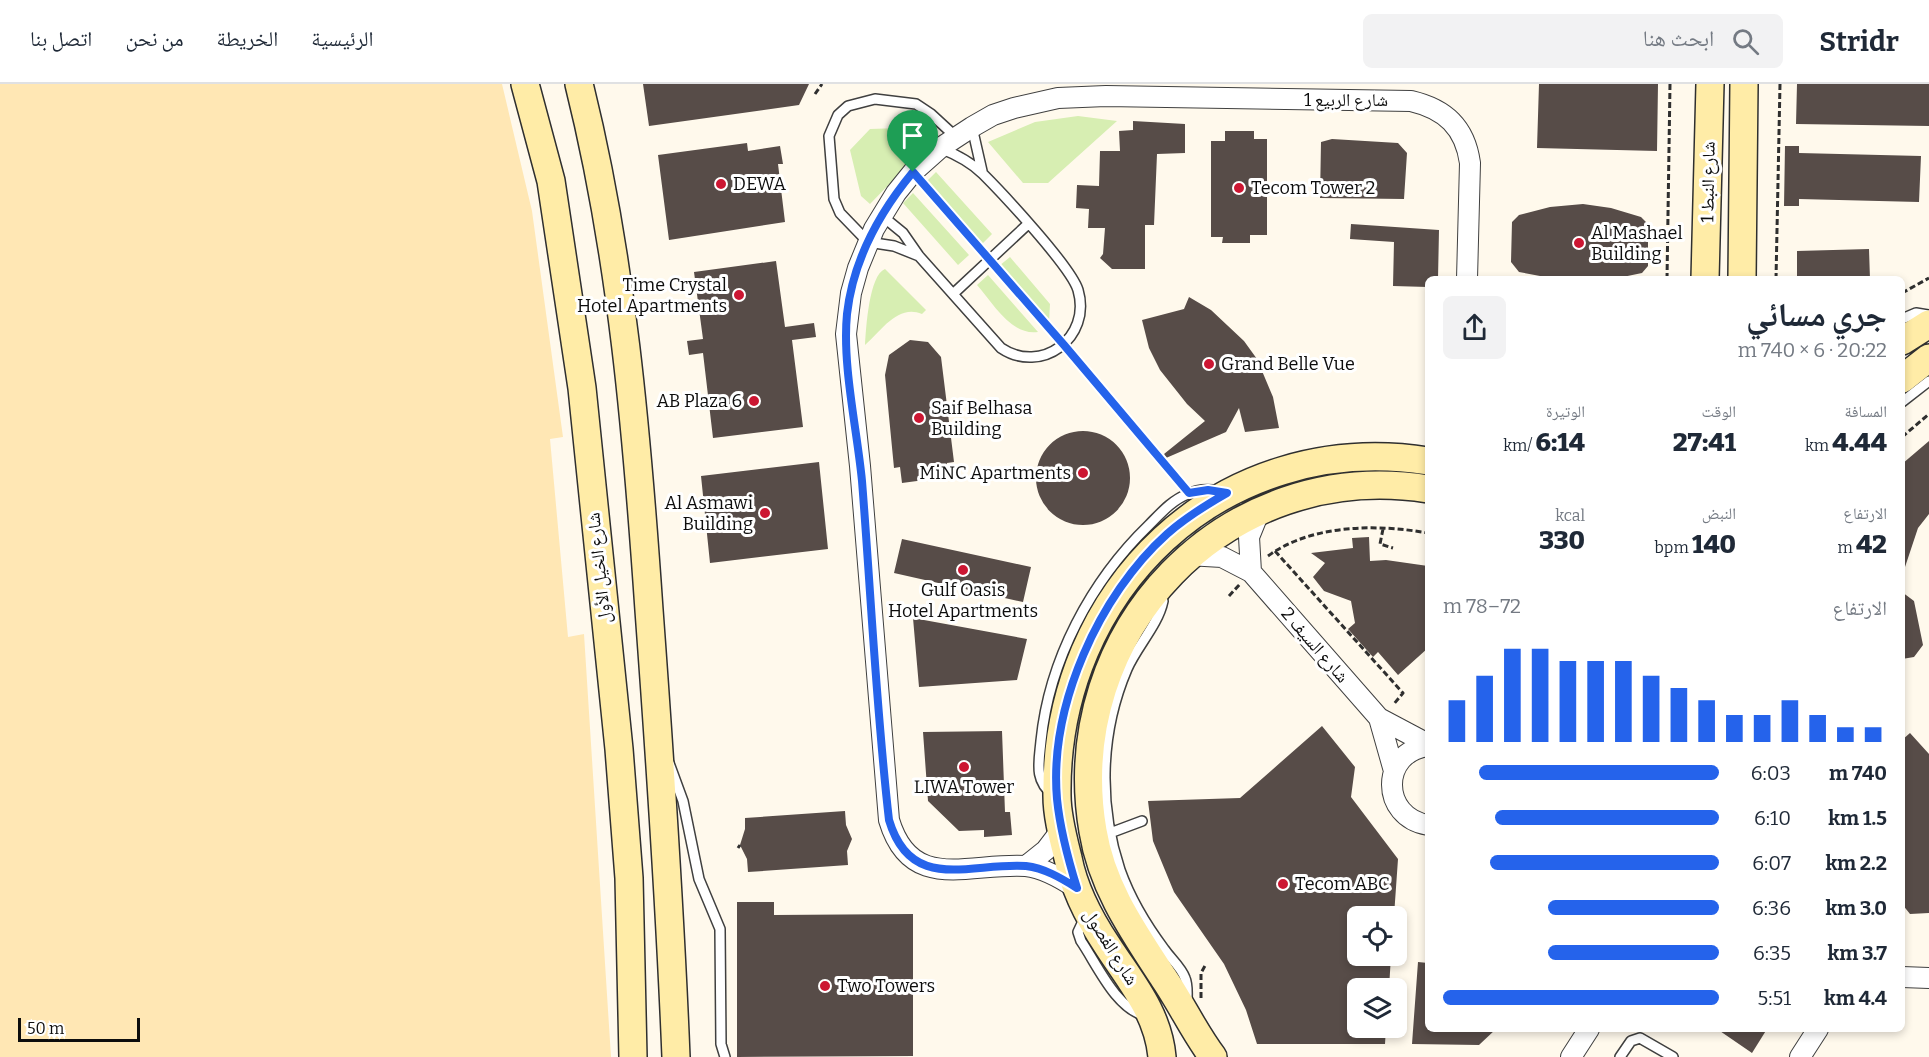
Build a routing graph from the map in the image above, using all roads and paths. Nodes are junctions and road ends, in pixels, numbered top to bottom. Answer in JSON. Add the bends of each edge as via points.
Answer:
{"nodes":[{"id":1,"x":525,"y":84,"type":"edge"},
{"id":2,"x":822,"y":84,"type":"edge"},
{"id":3,"x":1670,"y":84,"type":"edge"},
{"id":4,"x":1710,"y":84,"type":"edge"},
{"id":5,"x":1744,"y":84,"type":"edge"},
{"id":6,"x":1780,"y":84,"type":"edge"},
{"id":7,"x":576,"y":86,"type":"edge"},
{"id":8,"x":815,"y":94,"type":"dead end"},
{"id":9,"x":956,"y":137,"type":"junction"},
{"id":10,"x":913,"y":172,"type":"junction"},
{"id":11,"x":982,"y":173,"type":"junction"},
{"id":12,"x":881,"y":215,"type":"junction"},
{"id":13,"x":1028,"y":225,"type":"junction"},
{"id":14,"x":868,"y":242,"type":"junction"},
{"id":15,"x":919,"y":256,"type":"junction"},
{"id":16,"x":990,"y":260,"type":"junction"},
{"id":17,"x":1467,"y":276,"type":"edge"},
{"id":18,"x":1667,"y":276,"type":"edge"},
{"id":19,"x":1705,"y":276,"type":"edge"},
{"id":20,"x":1742,"y":276,"type":"edge"},
{"id":21,"x":1776,"y":276,"type":"edge"},
{"id":22,"x":1929,"y":278,"type":"edge"},
{"id":23,"x":1905,"y":291,"type":"edge"},
{"id":24,"x":953,"y":294,"type":"junction"},
{"id":25,"x":1929,"y":315,"type":"edge"},
{"id":26,"x":1905,"y":318,"type":"edge"},
{"id":27,"x":1929,"y":324,"type":"edge"},
{"id":28,"x":1905,"y":339,"type":"edge"},
{"id":29,"x":1064,"y":345,"type":"junction"},
{"id":30,"x":1929,"y":358,"type":"edge"},
{"id":31,"x":1905,"y":377,"type":"edge"},
{"id":32,"x":1929,"y":381,"type":"edge"},
{"id":33,"x":1905,"y":400,"type":"edge"},
{"id":34,"x":1929,"y":414,"type":"edge"},
{"id":35,"x":1905,"y":434,"type":"edge"},
{"id":36,"x":1425,"y":459,"type":"edge"},
{"id":37,"x":1425,"y":489,"type":"edge"},
{"id":38,"x":1189,"y":493,"type":"junction"},
{"id":39,"x":1227,"y":493,"type":"junction"},
{"id":40,"x":1260,"y":510,"type":"junction"},
{"id":41,"x":1383,"y":529,"type":"junction"},
{"id":42,"x":1425,"y":533,"type":"edge"},
{"id":43,"x":1393,"y":548,"type":"dead end"},
{"id":44,"x":1275,"y":551,"type":"junction"},
{"id":45,"x":1188,"y":555,"type":"junction"},
{"id":46,"x":1251,"y":572,"type":"junction"},
{"id":47,"x":1167,"y":576,"type":"junction"},
{"id":48,"x":1229,"y":596,"type":"dead end"},
{"id":49,"x":1386,"y":714,"type":"junction"},
{"id":50,"x":1425,"y":743,"type":"edge"},
{"id":51,"x":1425,"y":746,"type":"edge"},
{"id":52,"x":661,"y":748,"type":"junction"},
{"id":53,"x":1394,"y":771,"type":"junction"},
{"id":54,"x":1057,"y":798,"type":"junction"},
{"id":55,"x":1142,"y":821,"type":"dead end"},
{"id":56,"x":1425,"y":824,"type":"edge"},
{"id":57,"x":1062,"y":829,"type":"junction"},
{"id":58,"x":1110,"y":833,"type":"junction"},
{"id":59,"x":1026,"y":866,"type":"junction"},
{"id":60,"x":629,"y":878,"type":"junction"},
{"id":61,"x":1077,"y":888,"type":"junction"},
{"id":62,"x":1905,"y":977,"type":"edge"},
{"id":63,"x":1929,"y":978,"type":"edge"},
{"id":64,"x":1186,"y":1018,"type":"junction"},
{"id":65,"x":1587,"y":1032,"type":"edge"},
{"id":66,"x":1816,"y":1032,"type":"edge"},
{"id":67,"x":676,"y":1044,"type":"edge"},
{"id":68,"x":633,"y":1057,"type":"edge"},
{"id":69,"x":651,"y":1057,"type":"edge"},
{"id":70,"x":688,"y":1057,"type":"edge"},
{"id":71,"x":725,"y":1057,"type":"edge"},
{"id":72,"x":1162,"y":1057,"type":"edge"},
{"id":73,"x":1213,"y":1057,"type":"edge"},
{"id":74,"x":1571,"y":1057,"type":"edge"},
{"id":75,"x":1620,"y":1057,"type":"edge"},
{"id":76,"x":1673,"y":1057,"type":"edge"},
{"id":77,"x":1800,"y":1057,"type":"edge"}],
"edges":[{"from":1,"to":60,"type":"street","name":"شارع الخيل الأول","via":[[551,181],[582,388]]},
{"from":2,"to":8,"type":"path"},
{"from":3,"to":18,"type":"path"},
{"from":4,"to":19,"type":"street","name":"شارع النبط 1"},
{"from":5,"to":20,"type":"street","name":"شارع النبط 1"},
{"from":6,"to":21,"type":"path"},
{"from":7,"to":52,"type":"street","via":[[589,128],[618,287],[631,393]]},
{"from":9,"to":10,"type":"street","name":"شارع الربيع 1"},
{"from":9,"to":11,"type":"lane"},
{"from":9,"to":11,"type":"lane","via":[[963,159]]},
{"from":9,"to":14,"type":"lane","via":[[931,114],[907,102],[861,101],[838,115],[828,136],[834,199],[845,219]]},
{"from":9,"to":17,"type":"street","name":"شارع الربيع 1","via":[[993,115],[1014,108],[1082,96],[1396,100],[1425,104],[1450,118],[1467,146]]},
{"from":10,"to":12,"type":"street","name":"شارع الربيع 1"},
{"from":10,"to":16,"type":"path"},
{"from":11,"to":13,"type":"lane"},
{"from":12,"to":14,"type":"street","name":"شارع الربيع 1"},
{"from":12,"to":15,"type":"lane","via":[[903,233]]},
{"from":13,"to":16,"type":"lane"},
{"from":13,"to":29,"type":"lane","via":[[1070,273],[1079,294],[1077,324]]},
{"from":14,"to":15,"type":"lane","via":[[894,246]]},
{"from":14,"to":59,"type":"street","name":"شارع الربيع 1","via":[[851,293],[846,334],[889,820],[902,848],[926,866],[948,870]]},
{"from":15,"to":24,"type":"lane"},
{"from":16,"to":24,"type":"lane"},
{"from":16,"to":29,"type":"path"},
{"from":22,"to":23,"type":"path"},
{"from":24,"to":29,"type":"lane","via":[[1010,354],[1042,357]]},
{"from":25,"to":26,"type":"lane","via":[[1916,313]]},
{"from":27,"to":28,"type":"street"},
{"from":29,"to":38,"type":"path"},
{"from":30,"to":31,"type":"street"},
{"from":32,"to":33,"type":"lane"},
{"from":34,"to":35,"type":"path"},
{"from":36,"to":39,"type":"street","name":"شارع الفصول","via":[[1362,455],[1332,458],[1283,470]]},
{"from":37,"to":40,"type":"street","name":"شارع الفصول","via":[[1345,487],[1298,496]]},
{"from":38,"to":39,"type":"lane"},
{"from":38,"to":54,"type":"lane","via":[[1166,508],[1109,570],[1067,643],[1044,715],[1038,766],[1042,784]]},
{"from":39,"to":54,"type":"street","name":"شارع الفصول","via":[[1167,534],[1116,595],[1094,632],[1065,712]]},
{"from":40,"to":45,"type":"street","name":"شارع الفصول"},
{"from":40,"to":46,"type":"street","via":[[1249,537]]},
{"from":41,"to":42,"type":"path"},
{"from":41,"to":43,"type":"path","via":[[1380,544]]},
{"from":41,"to":44,"type":"path","via":[[1310,537]]},
{"from":44,"to":46,"type":"path"},
{"from":44,"to":49,"type":"path","via":[[1403,693]]},
{"from":45,"to":46,"type":"street","name":"شارع السيف 2","via":[[1222,557]]},
{"from":45,"to":47,"type":"street","name":"شارع الفصول"},
{"from":46,"to":48,"type":"path"},
{"from":46,"to":49,"type":"street","name":"شارع السيف 2"},
{"from":47,"to":58,"type":"lane","via":[[1161,609],[1127,669],[1110,725],[1104,783]]},
{"from":47,"to":64,"type":"street","name":"شارع الفصول","via":[[1121,642],[1106,679],[1092,737],[1089,797],[1093,833],[1115,900]]},
{"from":49,"to":50,"type":"street","name":"شارع السيف 2"},
{"from":49,"to":53,"type":"street","name":"شارع السيف 2"},
{"from":51,"to":53,"type":"street","via":[[1409,753]]},
{"from":52,"to":67,"type":"street"},
{"from":52,"to":71,"type":"lane","via":[[679,787],[696,869],[720,929],[721,1044]]},
{"from":53,"to":56,"type":"street","name":"شارع السيف 2","via":[[1391,788],[1396,804],[1409,819]]},
{"from":54,"to":57,"type":"street","name":"شارع الفصول"},
{"from":55,"to":58,"type":"lane"},
{"from":57,"to":59,"type":"street","via":[[1046,850]]},
{"from":57,"to":61,"type":"street","name":"شارع الفصول"},
{"from":58,"to":64,"type":"lane","via":[[1131,896],[1186,980]]},
{"from":59,"to":61,"type":"street","name":"شارع الربيع 1","via":[[1053,874]]},
{"from":60,"to":68,"type":"street","name":"شارع الخيل الأول"},
{"from":60,"to":69,"type":"street","via":[[646,938]]},
{"from":61,"to":72,"type":"street","name":"شارع الفصول","via":[[1087,912],[1154,1019]]},
{"from":62,"to":63,"type":"street"},
{"from":64,"to":73,"type":"street","name":"شارع الفصول"},
{"from":65,"to":74,"type":"street"},
{"from":66,"to":77,"type":"street"},
{"from":67,"to":70,"type":"street"},
{"from":75,"to":76,"type":"lane","via":[[1631,1041],[1640,1038]]}]}
